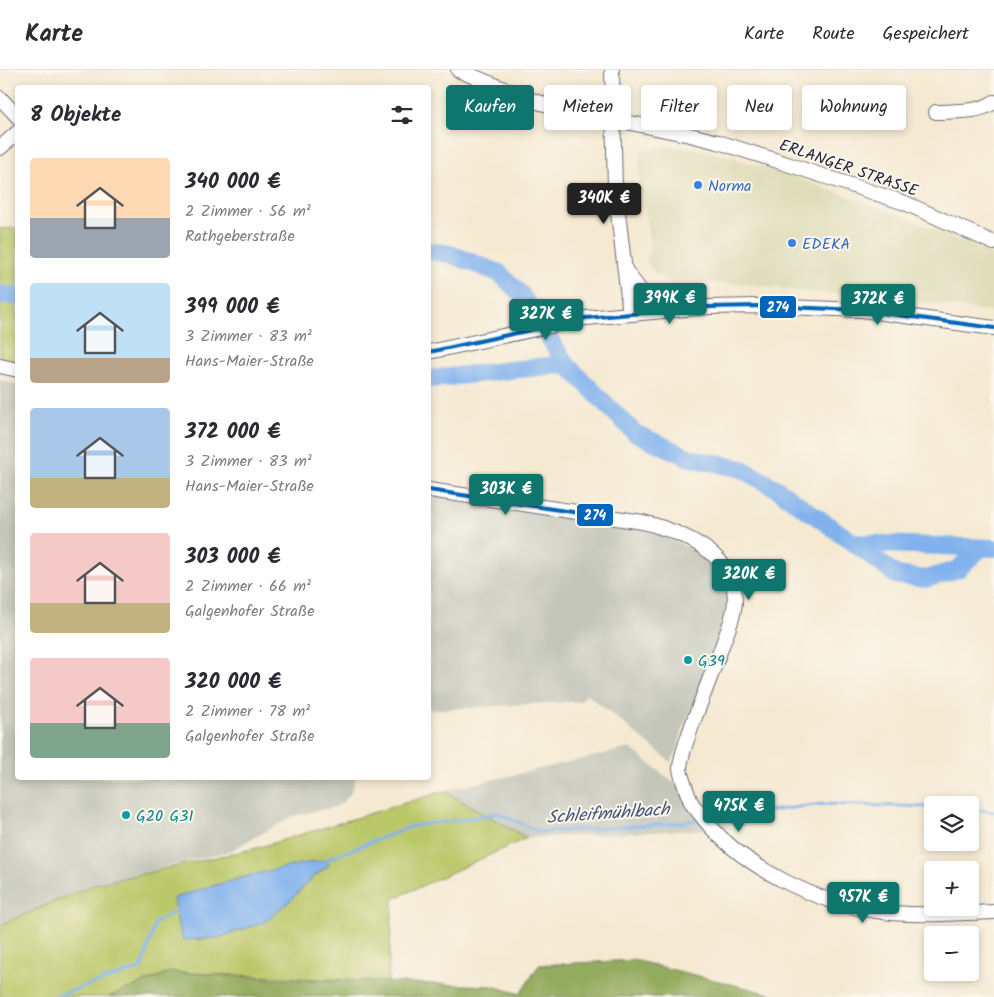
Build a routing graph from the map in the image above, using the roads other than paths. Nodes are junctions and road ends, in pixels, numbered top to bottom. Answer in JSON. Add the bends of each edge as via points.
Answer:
{"nodes":[{"id":1,"x":458,"y":70,"type":"edge"},
{"id":2,"x":612,"y":70,"type":"edge"},
{"id":3,"x":612,"y":85,"type":"edge"},
{"id":4,"x":0,"y":98,"type":"edge"},
{"id":5,"x":994,"y":102,"type":"edge"},
{"id":6,"x":544,"y":104,"type":"edge"},
{"id":7,"x":936,"y":112,"type":"dead end"},
{"id":8,"x":15,"y":114,"type":"edge"},
{"id":9,"x":631,"y":124,"type":"edge"},
{"id":10,"x":613,"y":130,"type":"edge"},
{"id":11,"x":15,"y":135,"type":"edge"},
{"id":12,"x":0,"y":148,"type":"edge"},
{"id":13,"x":994,"y":243,"type":"edge"},
{"id":14,"x":625,"y":270,"type":"junction"},
{"id":15,"x":708,"y":307,"type":"junction"},
{"id":16,"x":630,"y":314,"type":"junction"},
{"id":17,"x":994,"y":328,"type":"edge"},
{"id":18,"x":431,"y":352,"type":"edge"},
{"id":19,"x":0,"y":366,"type":"edge"},
{"id":20,"x":15,"y":369,"type":"edge"},
{"id":21,"x":431,"y":490,"type":"edge"},
{"id":22,"x":994,"y":912,"type":"edge"}],
"edges":[{"from":1,"to":6,"type":"street","name":"ERLANGER STRASSE"},
{"from":2,"to":3,"type":"street"},
{"from":4,"to":8,"type":"street"},
{"from":5,"to":7,"type":"street","via":[[974,109]]},
{"from":9,"to":13,"type":"street","name":"ERLANGER STRASSE","via":[[690,135],[742,150],[905,203]]},
{"from":10,"to":14,"type":"street","via":[[615,187]]},
{"from":11,"to":12,"type":"street"},
{"from":14,"to":15,"type":"street","via":[[643,294],[659,301]]},
{"from":14,"to":16,"type":"street"},
{"from":15,"to":16,"type":"street"},
{"from":15,"to":17,"type":"street","via":[[861,310]]},
{"from":16,"to":18,"type":"street","via":[[566,322]]},
{"from":19,"to":20,"type":"street"},
{"from":21,"to":22,"type":"street","via":[[643,522],[690,539],[712,553],[725,568],[733,585],[735,600],[732,618],[690,732],[680,770],[692,803],[714,832],[789,884],[848,906],[912,914]]}]}
